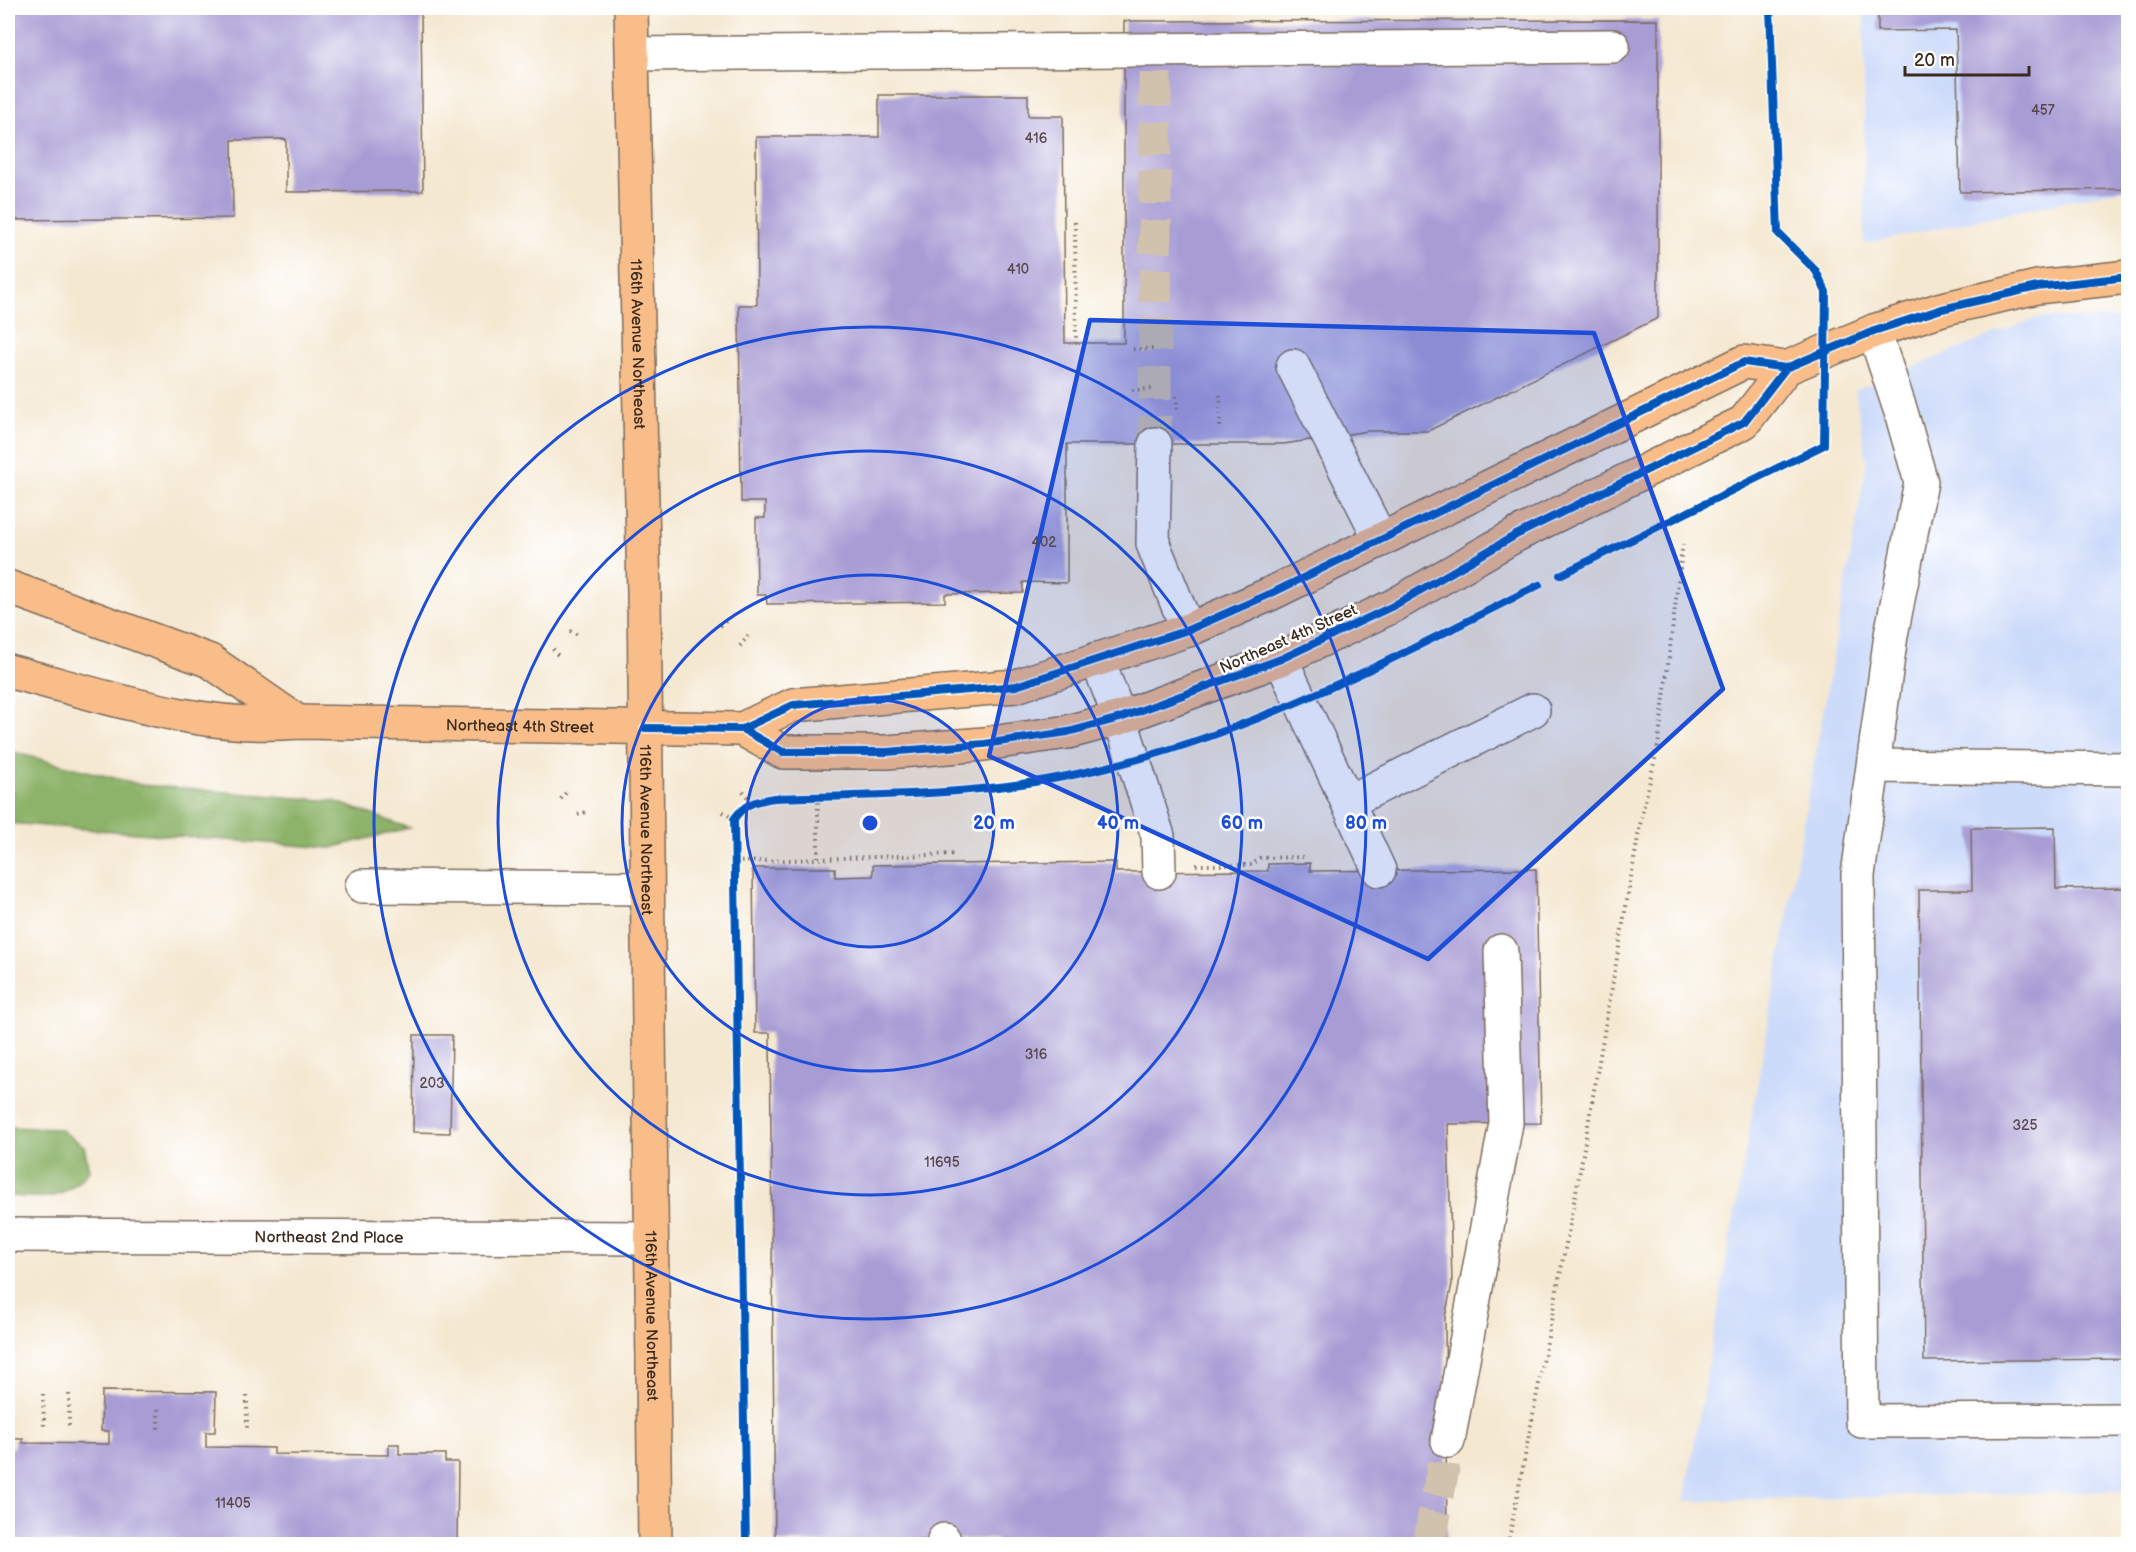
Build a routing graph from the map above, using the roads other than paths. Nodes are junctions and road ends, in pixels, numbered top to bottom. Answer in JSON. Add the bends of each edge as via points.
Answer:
{"nodes":[{"id":1,"x":631,"y":8,"type":"edge"},
{"id":2,"x":1613,"y":46,"type":"dead end"},
{"id":3,"x":633,"y":54,"type":"junction"},
{"id":4,"x":2128,"y":277,"type":"edge"},
{"id":5,"x":1874,"y":331,"type":"junction"},
{"id":6,"x":1293,"y":366,"type":"dead end"},
{"id":7,"x":1786,"y":368,"type":"junction"},
{"id":8,"x":1155,"y":444,"type":"tunnel mouth"},
{"id":9,"x":1381,"y":540,"type":"junction"},
{"id":10,"x":8,"y":587,"type":"edge"},
{"id":11,"x":1188,"y":630,"type":"junction"},
{"id":12,"x":1096,"y":659,"type":"junction"},
{"id":13,"x":1281,"y":659,"type":"junction"},
{"id":14,"x":8,"y":671,"type":"edge"},
{"id":15,"x":1533,"y":710,"type":"dead end"},
{"id":16,"x":1120,"y":718,"type":"junction"},
{"id":17,"x":298,"y":722,"type":"junction"},
{"id":18,"x":645,"y":728,"type":"junction"},
{"id":19,"x":742,"y":729,"type":"junction"},
{"id":20,"x":1874,"y":766,"type":"junction"},
{"id":21,"x":2128,"y":769,"type":"edge"},
{"id":22,"x":1348,"y":802,"type":"junction"},
{"id":23,"x":1379,"y":870,"type":"dead end"},
{"id":24,"x":1158,"y":872,"type":"dead end"},
{"id":25,"x":362,"y":886,"type":"dead end"},
{"id":26,"x":647,"y":888,"type":"junction"},
{"id":27,"x":1501,"y":951,"type":"dead end"},
{"id":28,"x":8,"y":1235,"type":"edge"},
{"id":29,"x":650,"y":1238,"type":"junction"},
{"id":30,"x":2128,"y":1420,"type":"edge"},
{"id":31,"x":1448,"y":1441,"type":"tunnel mouth"},
{"id":32,"x":655,"y":1545,"type":"edge"}],
"edges":[{"from":1,"to":3,"type":"main road","name":"116th Avenue Northeast"},
{"from":2,"to":3,"type":"street","via":[[1155,62]]},
{"from":3,"to":18,"type":"main road","name":"116th Avenue Northeast"},
{"from":4,"to":5,"type":"main road","name":"Northeast 4th Street","via":[[2037,287],[1942,309]]},
{"from":5,"to":7,"type":"main road","name":"Northeast 4th Street"},
{"from":5,"to":20,"type":"street","via":[[1921,482],[1891,635]]},
{"from":6,"to":9,"type":"street"},
{"from":7,"to":9,"type":"main road","name":"Northeast 4th Street","via":[[1744,363]]},
{"from":7,"to":13,"type":"main road","name":"Northeast 4th Street","via":[[1744,422],[1516,535],[1393,606]]},
{"from":8,"to":11,"type":"street","via":[[1153,544]]},
{"from":9,"to":11,"type":"main road","name":"Northeast 4th Street"},
{"from":10,"to":17,"type":"main road","via":[[210,662]]},
{"from":11,"to":12,"type":"main road","name":"Northeast 4th Street"},
{"from":12,"to":16,"type":"street"},
{"from":12,"to":19,"type":"main road","name":"Northeast 4th Street","via":[[1016,686],[793,705]]},
{"from":13,"to":16,"type":"main road","name":"Northeast 4th Street"},
{"from":13,"to":22,"type":"street"},
{"from":14,"to":17,"type":"main road","name":"Northeast 4th Street","via":[[187,717],[269,725]]},
{"from":15,"to":22,"type":"street"},
{"from":16,"to":19,"type":"main road","name":"Northeast 4th Street","via":[[1068,732],[887,752],[783,752]]},
{"from":16,"to":24,"type":"street","via":[[1158,836]]},
{"from":17,"to":18,"type":"main road","name":"Northeast 4th Street"},
{"from":18,"to":19,"type":"main road","name":"Northeast 4th Street"},
{"from":18,"to":26,"type":"main road","name":"116th Avenue Northeast"},
{"from":20,"to":21,"type":"street"},
{"from":20,"to":30,"type":"street","via":[[1858,875],[1862,1421]]},
{"from":22,"to":23,"type":"street"},
{"from":25,"to":26,"type":"street"},
{"from":26,"to":29,"type":"main road","name":"116th Avenue Northeast"},
{"from":27,"to":31,"type":"street","via":[[1506,1123]]},
{"from":28,"to":29,"type":"street","name":"Northeast 2nd Place"},
{"from":29,"to":32,"type":"main road","name":"116th Avenue Northeast"}]}
